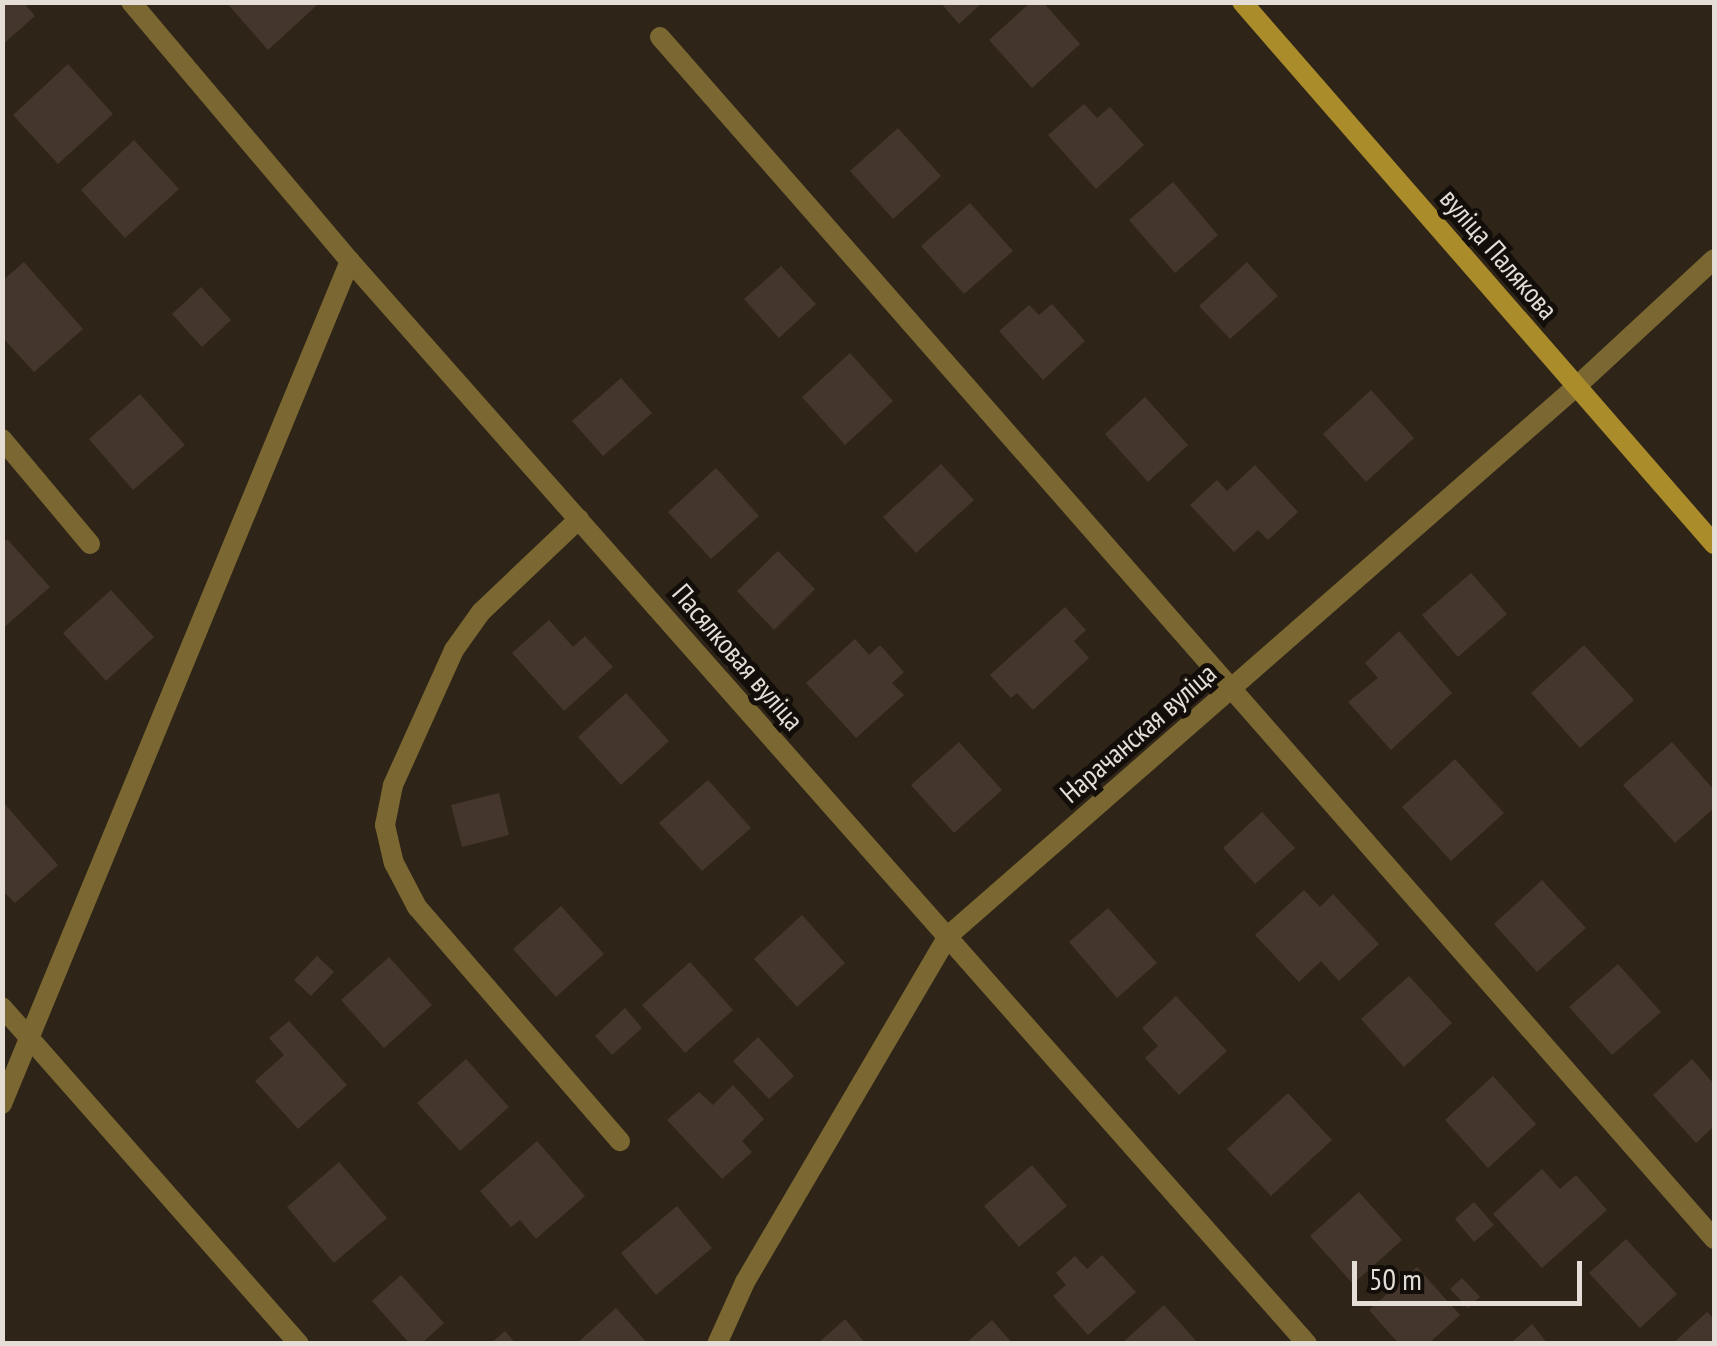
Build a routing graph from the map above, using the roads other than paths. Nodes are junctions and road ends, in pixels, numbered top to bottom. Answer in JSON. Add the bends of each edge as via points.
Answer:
{"nodes":[{"id":1,"x":132,"y":2,"type":"edge"},
{"id":2,"x":1242,"y":2,"type":"edge"},
{"id":3,"x":660,"y":37,"type":"dead end"},
{"id":4,"x":1714,"y":259,"type":"edge"},
{"id":5,"x":350,"y":261,"type":"junction"},
{"id":6,"x":1578,"y":385,"type":"junction"},
{"id":7,"x":2,"y":438,"type":"edge"},
{"id":8,"x":579,"y":519,"type":"junction"},
{"id":9,"x":90,"y":544,"type":"dead end"},
{"id":10,"x":1714,"y":544,"type":"edge"},
{"id":11,"x":1231,"y":688,"type":"junction"},
{"id":12,"x":948,"y":936,"type":"junction"},
{"id":13,"x":2,"y":1008,"type":"edge"},
{"id":14,"x":32,"y":1040,"type":"junction"},
{"id":15,"x":2,"y":1104,"type":"edge"},
{"id":16,"x":620,"y":1141,"type":"dead end"},
{"id":17,"x":1714,"y":1239,"type":"edge"},
{"id":18,"x":299,"y":1344,"type":"edge"},
{"id":19,"x":717,"y":1344,"type":"edge"},
{"id":20,"x":1307,"y":1344,"type":"edge"}],
"edges":[{"from":1,"to":5,"type":"street","name":"Пасялковая вуліца"},
{"from":2,"to":6,"type":"street","name":"вуліца Палякова"},
{"from":3,"to":11,"type":"street"},
{"from":4,"to":6,"type":"street","name":"Нарачанская вуліца"},
{"from":5,"to":8,"type":"street","name":"Пасялковая вуліца"},
{"from":5,"to":14,"type":"street"},
{"from":6,"to":10,"type":"street","name":"вуліца Палякова"},
{"from":6,"to":11,"type":"street","name":"Нарачанская вуліца"},
{"from":7,"to":9,"type":"street"},
{"from":8,"to":12,"type":"street","name":"Пасялковая вуліца"},
{"from":8,"to":16,"type":"street","via":[[482,612],[454,650],[393,785],[385,824],[394,863],[417,907]]},
{"from":11,"to":12,"type":"street","name":"Нарачанская вуліца"},
{"from":11,"to":17,"type":"street"},
{"from":12,"to":19,"type":"street","name":"Нарачанская вуліца","via":[[745,1282]]},
{"from":12,"to":20,"type":"street","name":"Пасялковая вуліца"},
{"from":13,"to":14,"type":"street"},
{"from":14,"to":15,"type":"street"},
{"from":14,"to":18,"type":"street"}]}
